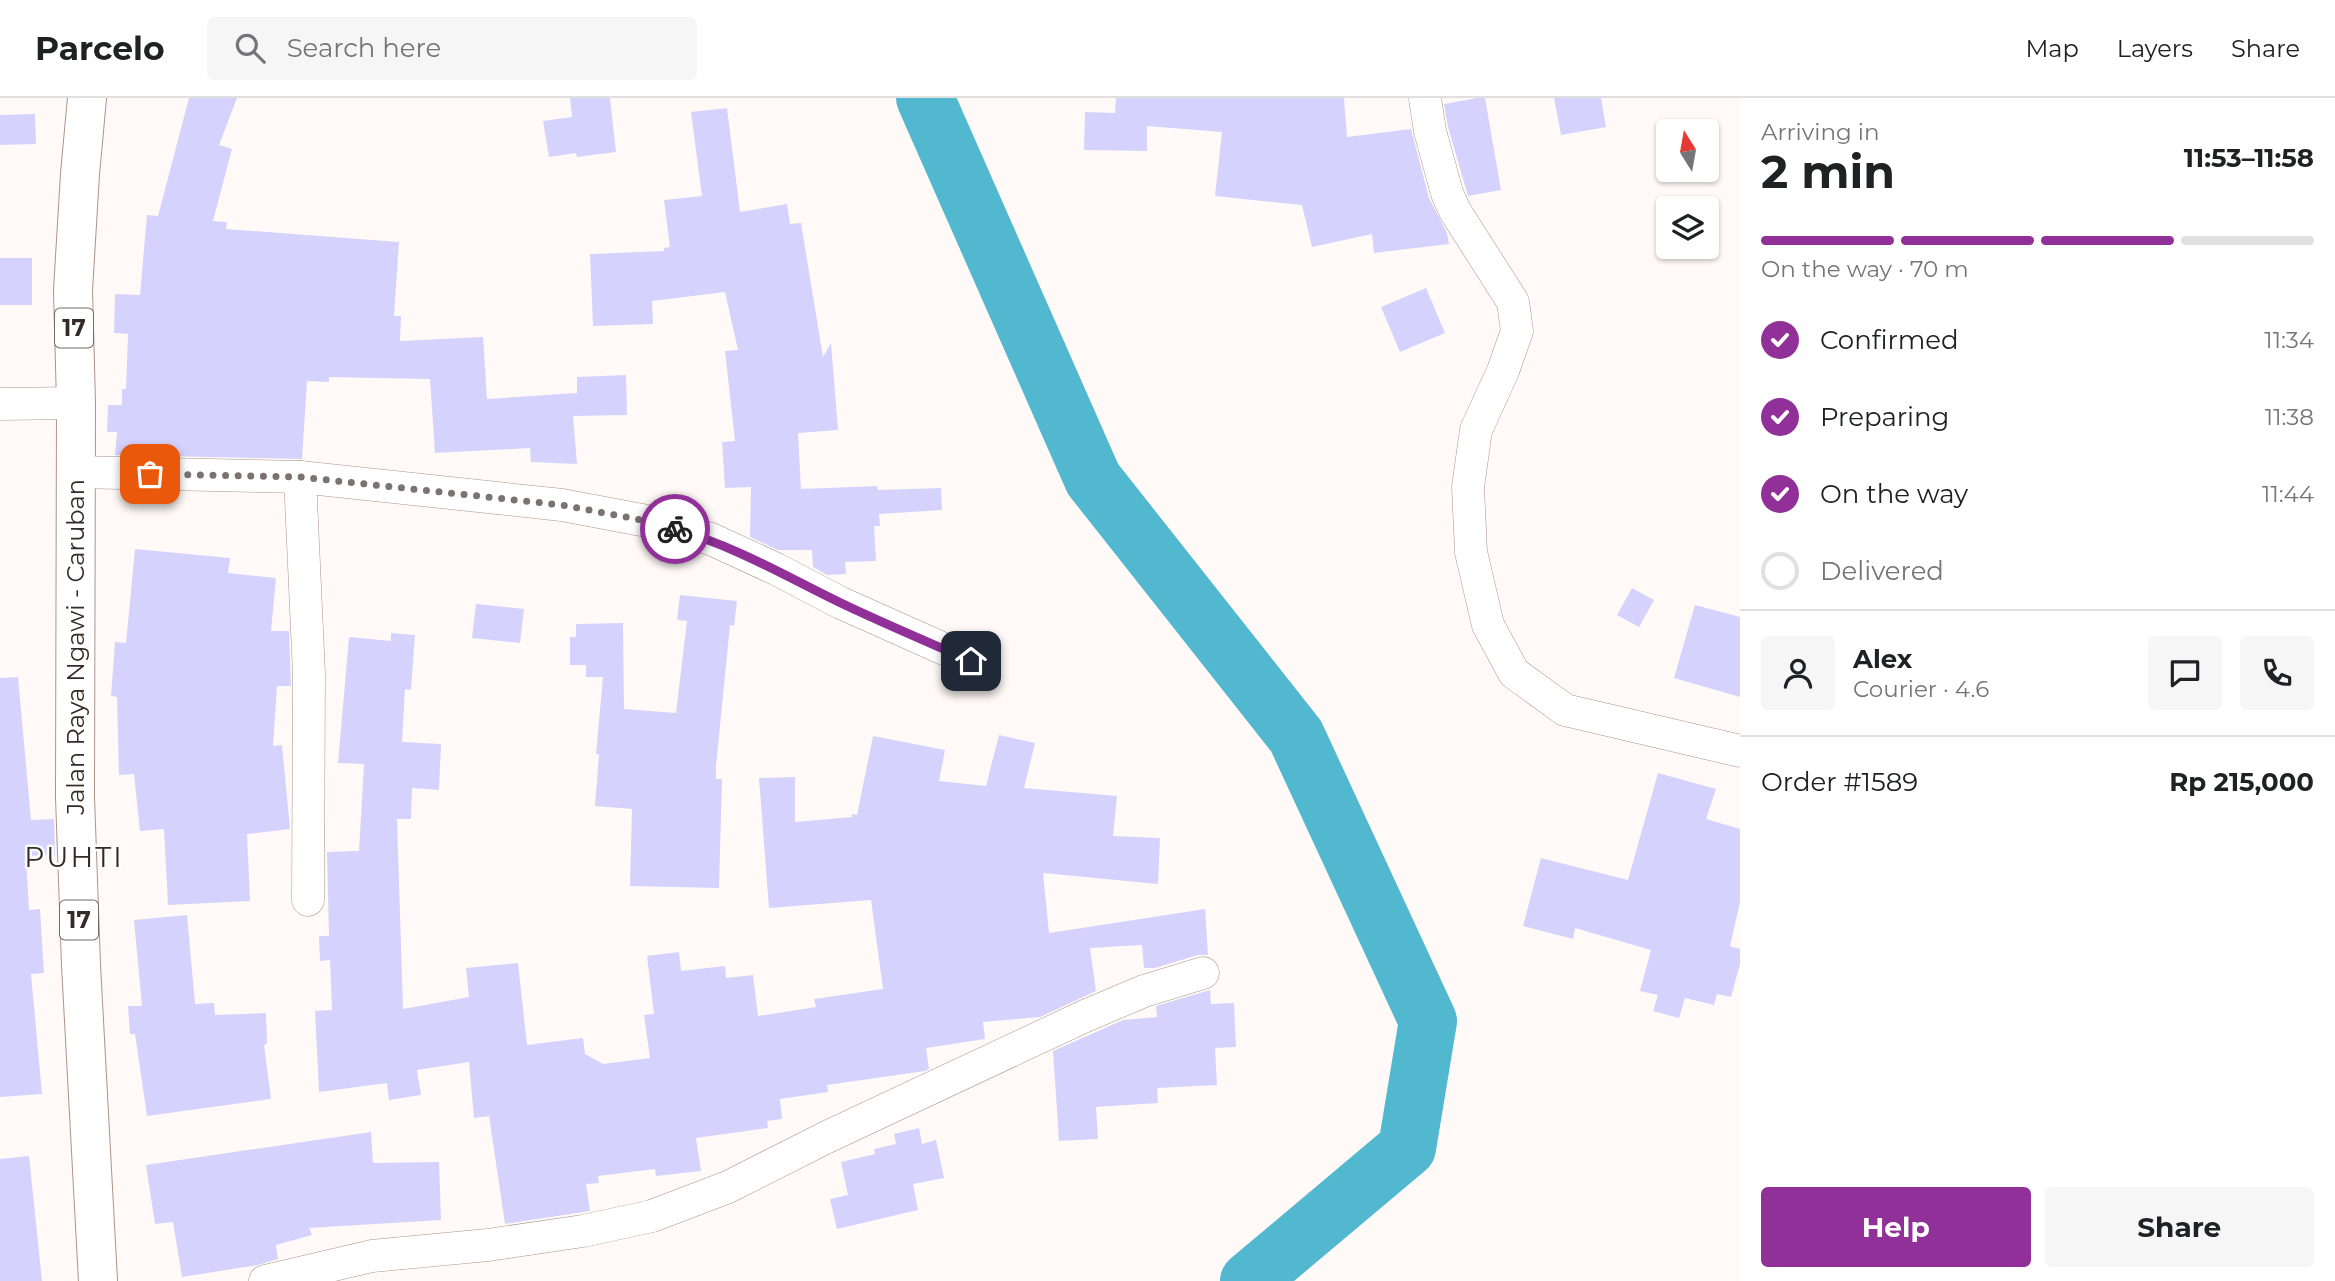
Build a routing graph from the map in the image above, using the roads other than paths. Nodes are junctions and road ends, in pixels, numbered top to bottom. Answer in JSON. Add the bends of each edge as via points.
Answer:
{"nodes":[{"id":1,"x":87,"y":98,"type":"edge"},
{"id":2,"x":1426,"y":98,"type":"edge"},
{"id":3,"x":76,"y":403,"type":"junction"},
{"id":4,"x":0,"y":404,"type":"edge"},
{"id":5,"x":75,"y":472,"type":"junction"},
{"id":6,"x":300,"y":477,"type":"junction"},
{"id":7,"x":971,"y":661,"type":"dead end"},
{"id":8,"x":1740,"y":751,"type":"edge"},
{"id":9,"x":308,"y":900,"type":"dead end"},
{"id":10,"x":1203,"y":973,"type":"dead end"},
{"id":11,"x":98,"y":1281,"type":"edge"},
{"id":12,"x":265,"y":1281,"type":"edge"}],
"edges":[{"from":1,"to":3,"type":"highway","name":"Jalan Raya Ngawi - Caruban","number":"17","via":[[73,290]]},
{"from":2,"to":8,"type":"street","via":[[1447,193],[1515,311],[1517,331],[1476,430],[1468,487],[1471,552],[1488,625],[1514,673],[1565,710]]},
{"from":3,"to":4,"type":"street"},
{"from":3,"to":5,"type":"highway","name":"Jalan Raya Ngawi - Caruban","number":"17"},
{"from":5,"to":6,"type":"street"},
{"from":5,"to":11,"type":"highway","name":"Jalan Raya Ngawi - Caruban","number":"17","via":[[75,810]]},
{"from":6,"to":7,"type":"street","via":[[562,505],[647,521],[711,539]]},
{"from":6,"to":9,"type":"street","via":[[309,674]]},
{"from":10,"to":12,"type":"street","via":[[1085,1016],[728,1187],[652,1216],[488,1245],[372,1256]]}]}
